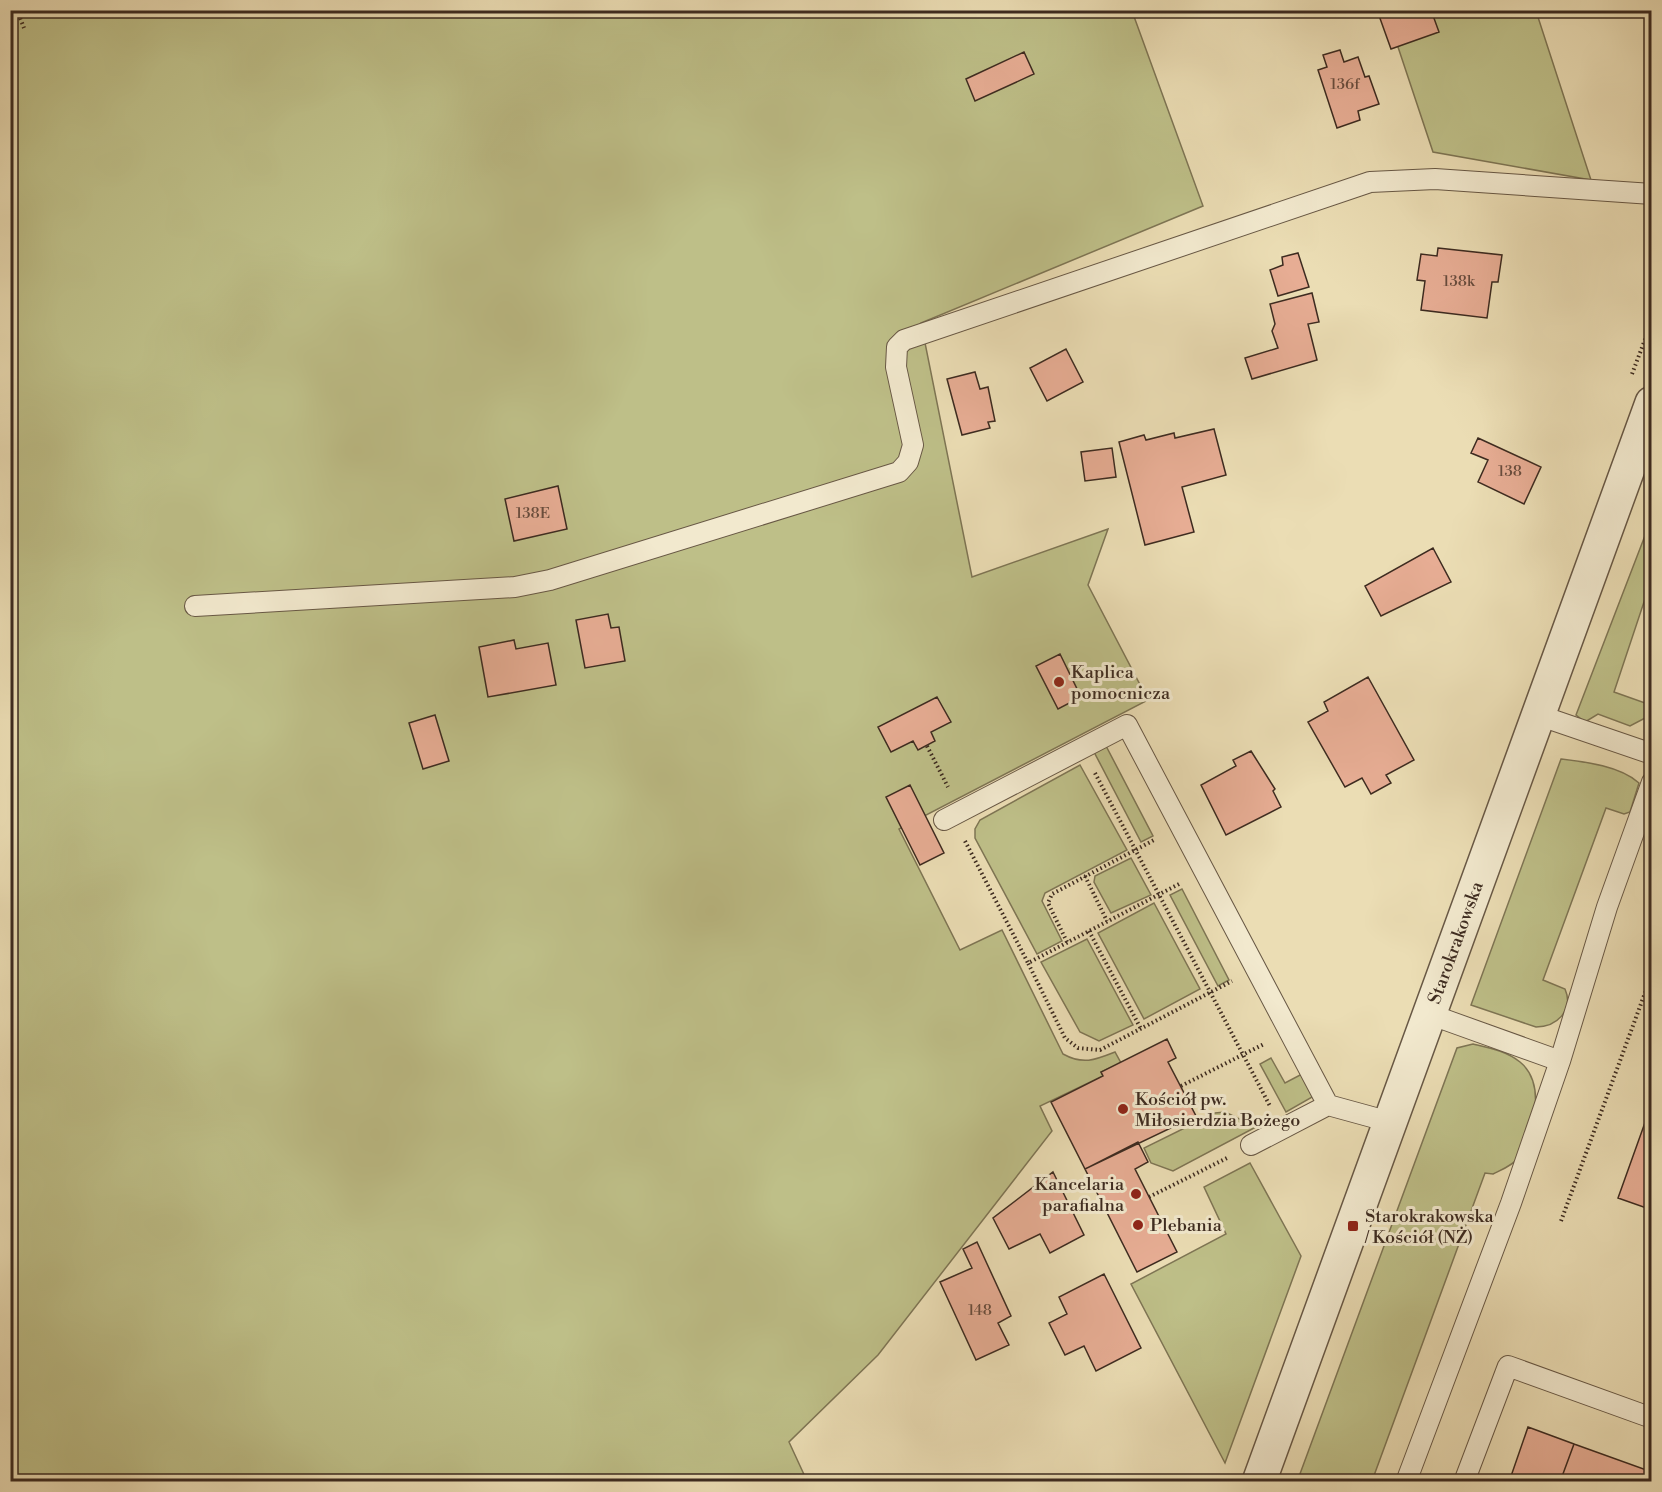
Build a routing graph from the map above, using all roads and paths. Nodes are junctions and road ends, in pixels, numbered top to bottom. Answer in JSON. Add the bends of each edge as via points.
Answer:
{"nodes":[{"id":1,"x":17,"y":10,"type":"edge"},
{"id":2,"x":24,"y":28,"type":"dead end"},
{"id":3,"x":1652,"y":194,"type":"edge"},
{"id":4,"x":1652,"y":403,"type":"edge"},
{"id":5,"x":1643,"y":451,"type":"edge"},
{"id":6,"x":195,"y":606,"type":"dead end"},
{"id":7,"x":1538,"y":715,"type":"junction"},
{"id":8,"x":927,"y":746,"type":"dead end"},
{"id":9,"x":1083,"y":748,"type":"junction"},
{"id":10,"x":1652,"y":754,"type":"edge"},
{"id":11,"x":1652,"y":782,"type":"edge"},
{"id":12,"x":953,"y":816,"type":"junction"},
{"id":13,"x":1180,"y":826,"type":"junction"},
{"id":14,"x":1136,"y":850,"type":"junction"},
{"id":15,"x":1204,"y":871,"type":"junction"},
{"id":16,"x":1085,"y":876,"type":"junction"},
{"id":17,"x":1159,"y":894,"type":"junction"},
{"id":18,"x":1107,"y":922,"type":"junction"},
{"id":19,"x":1089,"y":931,"type":"junction"},
{"id":20,"x":1067,"y":942,"type":"junction"},
{"id":21,"x":1028,"y":963,"type":"junction"},
{"id":22,"x":1256,"y":969,"type":"junction"},
{"id":23,"x":1652,"y":975,"type":"edge"},
{"id":24,"x":1210,"y":993,"type":"junction"},
{"id":25,"x":1429,"y":1014,"type":"junction"},
{"id":26,"x":1141,"y":1029,"type":"junction"},
{"id":27,"x":1289,"y":1031,"type":"junction"},
{"id":28,"x":1243,"y":1054,"type":"junction"},
{"id":29,"x":1560,"y":1061,"type":"junction"},
{"id":30,"x":1181,"y":1086,"type":"dead end"},
{"id":31,"x":1328,"y":1105,"type":"junction"},
{"id":32,"x":1390,"y":1122,"type":"junction"},
{"id":33,"x":1282,"y":1129,"type":"junction"},
{"id":34,"x":1251,"y":1145,"type":"joint"},
{"id":35,"x":1149,"y":1197,"type":"dead end"},
{"id":36,"x":1561,"y":1221,"type":"dead end"},
{"id":37,"x":1652,"y":1418,"type":"edge"},
{"id":38,"x":1259,"y":1482,"type":"edge"},
{"id":39,"x":1406,"y":1482,"type":"edge"},
{"id":40,"x":1464,"y":1482,"type":"edge"}],
"edges":[{"from":1,"to":2,"type":"path"},
{"from":3,"to":6,"type":"lane","via":[[1435,179],[1370,182],[904,340],[897,347],[896,367],[913,445],[908,462],[899,472],[550,580],[515,587]]},
{"from":4,"to":5,"type":"street","name":"Starokrakowska"},
{"from":5,"to":7,"type":"street","name":"Starokrakowska"},
{"from":7,"to":10,"type":"lane"},
{"from":7,"to":25,"type":"street","name":"Starokrakowska"},
{"from":8,"to":12,"type":"path"},
{"from":9,"to":12,"type":"lane"},
{"from":9,"to":13,"type":"lane","via":[[1127,725]]},
{"from":9,"to":14,"type":"path"},
{"from":11,"to":29,"type":"lane","via":[[1607,907]]},
{"from":12,"to":21,"type":"path"},
{"from":13,"to":14,"type":"path"},
{"from":13,"to":15,"type":"lane"},
{"from":14,"to":16,"type":"path"},
{"from":14,"to":17,"type":"path"},
{"from":15,"to":17,"type":"path"},
{"from":15,"to":22,"type":"lane"},
{"from":16,"to":18,"type":"path"},
{"from":16,"to":20,"type":"path","via":[[1052,894],[1048,903]]},
{"from":17,"to":18,"type":"path"},
{"from":17,"to":24,"type":"path"},
{"from":18,"to":19,"type":"path"},
{"from":19,"to":20,"type":"path"},
{"from":19,"to":26,"type":"path"},
{"from":20,"to":21,"type":"path"},
{"from":21,"to":26,"type":"path","via":[[1065,1038],[1078,1048],[1100,1050]]},
{"from":22,"to":24,"type":"path"},
{"from":22,"to":27,"type":"lane"},
{"from":23,"to":36,"type":"path"},
{"from":24,"to":26,"type":"path"},
{"from":24,"to":28,"type":"path"},
{"from":25,"to":29,"type":"lane"},
{"from":25,"to":32,"type":"street","name":"Starokrakowska"},
{"from":27,"to":28,"type":"path"},
{"from":27,"to":31,"type":"lane"},
{"from":28,"to":30,"type":"path"},
{"from":28,"to":33,"type":"path"},
{"from":29,"to":39,"type":"lane"},
{"from":31,"to":32,"type":"lane"},
{"from":31,"to":33,"type":"lane"},
{"from":32,"to":38,"type":"street","name":"Starokrakowska"},
{"from":33,"to":34,"type":"lane"},
{"from":34,"to":35,"type":"path"},
{"from":37,"to":40,"type":"lane","via":[[1508,1366]]}]}
